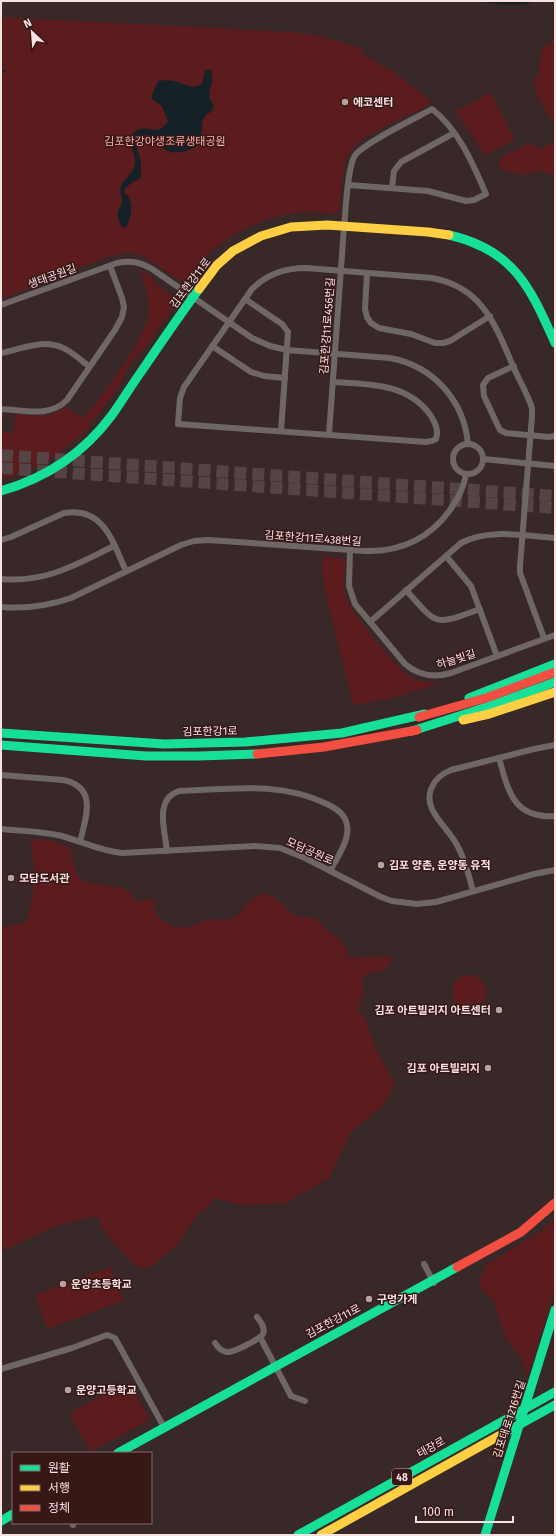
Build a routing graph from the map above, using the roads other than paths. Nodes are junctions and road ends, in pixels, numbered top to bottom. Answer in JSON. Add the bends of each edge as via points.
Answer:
{"nodes":[{"id":1,"x":454,"y":132,"type":"junction"},
{"id":2,"x":349,"y":185,"type":"junction"},
{"id":3,"x":392,"y":187,"type":"junction"},
{"id":4,"x":344,"y":227,"type":"junction"},
{"id":5,"x":110,"y":266,"type":"junction"},
{"id":6,"x":341,"y":271,"type":"junction"},
{"id":7,"x":368,"y":273,"type":"junction"},
{"id":8,"x":193,"y":298,"type":"junction"},
{"id":9,"x":245,"y":299,"type":"junction"},
{"id":10,"x":1,"y":305,"type":"edge"},
{"id":11,"x":490,"y":316,"type":"junction"},
{"id":12,"x":546,"y":321,"type":"junction"},
{"id":13,"x":229,"y":322,"type":"junction"},
{"id":14,"x":555,"y":337,"type":"edge"},
{"id":15,"x":555,"y":344,"type":"edge"},
{"id":16,"x":212,"y":346,"type":"junction"},
{"id":17,"x":287,"y":350,"type":"junction"},
{"id":18,"x":1,"y":353,"type":"edge"},
{"id":19,"x":335,"y":354,"type":"junction"},
{"id":20,"x":89,"y":366,"type":"junction"},
{"id":21,"x":514,"y":366,"type":"junction"},
{"id":22,"x":285,"y":378,"type":"junction"},
{"id":23,"x":333,"y":382,"type":"junction"},
{"id":24,"x":1,"y":409,"type":"edge"},
{"id":25,"x":281,"y":431,"type":"junction"},
{"id":26,"x":329,"y":434,"type":"junction"},
{"id":27,"x":530,"y":436,"type":"junction"},
{"id":28,"x":555,"y":436,"type":"edge"},
{"id":29,"x":468,"y":444,"type":"junction"},
{"id":30,"x":483,"y":459,"type":"junction"},
{"id":31,"x":528,"y":464,"type":"junction"},
{"id":32,"x":555,"y":466,"type":"edge"},
{"id":33,"x":466,"y":474,"type":"junction"},
{"id":34,"x":1,"y":491,"type":"edge"},
{"id":35,"x":522,"y":536,"type":"junction"},
{"id":36,"x":555,"y":538,"type":"edge"},
{"id":37,"x":1,"y":540,"type":"edge"},
{"id":38,"x":114,"y":546,"type":"junction"},
{"id":39,"x":350,"y":550,"type":"junction"},
{"id":40,"x":446,"y":556,"type":"junction"},
{"id":41,"x":126,"y":571,"type":"junction"},
{"id":42,"x":1,"y":579,"type":"edge"},
{"id":43,"x":406,"y":590,"type":"junction"},
{"id":44,"x":1,"y":607,"type":"edge"},
{"id":45,"x":480,"y":609,"type":"junction"},
{"id":46,"x":370,"y":622,"type":"junction"},
{"id":47,"x":555,"y":635,"type":"edge"},
{"id":48,"x":544,"y":638,"type":"junction"},
{"id":49,"x":497,"y":656,"type":"junction"},
{"id":50,"x":555,"y":664,"type":"edge"},
{"id":51,"x":555,"y":672,"type":"edge"},
{"id":52,"x":555,"y":682,"type":"edge"},
{"id":53,"x":555,"y":692,"type":"edge"},
{"id":54,"x":419,"y":717,"type":"junction"},
{"id":55,"x":412,"y":732,"type":"junction"},
{"id":56,"x":1,"y":733,"type":"edge"},
{"id":57,"x":1,"y":745,"type":"edge"},
{"id":58,"x":555,"y":745,"type":"edge"},
{"id":59,"x":499,"y":758,"type":"junction"},
{"id":60,"x":1,"y":775,"type":"edge"},
{"id":61,"x":555,"y":816,"type":"edge"},
{"id":62,"x":1,"y":829,"type":"edge"},
{"id":63,"x":80,"y":842,"type":"junction"},
{"id":64,"x":167,"y":851,"type":"junction"},
{"id":65,"x":555,"y":870,"type":"edge"},
{"id":66,"x":330,"y":871,"type":"junction"},
{"id":67,"x":473,"y":892,"type":"junction"},
{"id":68,"x":555,"y":1203,"type":"edge"},
{"id":69,"x":555,"y":1208,"type":"edge"},
{"id":70,"x":424,"y":1264,"type":"dead end"},
{"id":71,"x":434,"y":1282,"type":"junction"},
{"id":72,"x":555,"y":1310,"type":"edge"},
{"id":73,"x":257,"y":1316,"type":"dead end"},
{"id":74,"x":260,"y":1337,"type":"junction"},
{"id":75,"x":215,"y":1343,"type":"dead end"},
{"id":76,"x":276,"y":1367,"type":"junction"},
{"id":77,"x":1,"y":1369,"type":"edge"},
{"id":78,"x":555,"y":1392,"type":"edge"},
{"id":79,"x":305,"y":1401,"type":"dead end"},
{"id":80,"x":555,"y":1405,"type":"edge"},
{"id":81,"x":164,"y":1428,"type":"junction"},
{"id":82,"x":120,"y":1452,"type":"edge"},
{"id":83,"x":125,"y":1452,"type":"edge"},
{"id":84,"x":12,"y":1516,"type":"edge"},
{"id":85,"x":1,"y":1523,"type":"edge"},
{"id":86,"x":298,"y":1535,"type":"edge"},
{"id":87,"x":321,"y":1535,"type":"edge"},
{"id":88,"x":485,"y":1535,"type":"edge"}],
"edges":[{"from":1,"to":2,"type":"street","name":"김포한강11로456번길","via":[[432,109],[359,150],[352,161]]},
{"from":1,"to":3,"type":"street","via":[[402,162],[394,172]]},
{"from":1,"to":3,"type":"street","via":[[486,194],[466,201],[428,191]]},
{"from":2,"to":3,"type":"street"},
{"from":2,"to":4,"type":"street","name":"김포한강11로456번길"},
{"from":4,"to":6,"type":"street","name":"김포한강11로456번길"},
{"from":4,"to":8,"type":"main road","name":"김포한강11로","via":[[299,226],[260,236],[223,259]]},
{"from":4,"to":12,"type":"main road","name":"김포한강11로","via":[[450,236],[486,248],[508,264],[521,278],[533,294]]},
{"from":5,"to":8,"type":"street","name":"생태공원길","via":[[127,261],[142,263]]},
{"from":5,"to":10,"type":"street","name":"생태공원길"},
{"from":5,"to":20,"type":"street","via":[[121,293],[123,312],[115,330]]},
{"from":6,"to":7,"type":"street","name":"김포한강11로456번길"},
{"from":6,"to":9,"type":"street","via":[[299,268],[276,272],[260,282]]},
{"from":6,"to":19,"type":"street","name":"김포한강11로456번길"},
{"from":7,"to":11,"type":"street","name":"김포한강11로456번길","via":[[444,280],[471,294]]},
{"from":7,"to":11,"type":"street","via":[[366,313],[369,320],[379,328],[399,330],[443,344]]},
{"from":8,"to":13,"type":"street"},
{"from":8,"to":34,"type":"main road","name":"김포한강11로","via":[[95,435],[71,457],[52,469]]},
{"from":9,"to":13,"type":"street"},
{"from":9,"to":17,"type":"street","via":[[285,326],[288,336]]},
{"from":11,"to":21,"type":"street","name":"김포한강11로456번길"},
{"from":12,"to":14,"type":"main road","name":"김포한강11로"},
{"from":12,"to":15,"type":"main road","name":"김포한강11로"},
{"from":13,"to":16,"type":"street"},
{"from":13,"to":17,"type":"street","via":[[258,342]]},
{"from":16,"to":22,"type":"street","via":[[255,374]]},
{"from":16,"to":25,"type":"street","via":[[182,391],[178,424]]},
{"from":17,"to":19,"type":"street"},
{"from":17,"to":22,"type":"street"},
{"from":18,"to":20,"type":"street","via":[[50,344],[59,346]]},
{"from":19,"to":23,"type":"street","name":"김포한강11로456번길"},
{"from":19,"to":29,"type":"street","via":[[390,358],[413,364],[428,373],[443,386],[457,405],[466,426]]},
{"from":20,"to":24,"type":"street","via":[[67,400],[55,409],[45,412]]},
{"from":21,"to":27,"type":"street","name":"김포한강11로456번길","via":[[532,408]]},
{"from":21,"to":27,"type":"street","via":[[488,378],[483,385],[483,392],[500,430]]},
{"from":22,"to":25,"type":"street"},
{"from":23,"to":26,"type":"street","name":"김포한강11로456번길"},
{"from":23,"to":26,"type":"street","name":"김포한강11로456번길","via":[[380,385],[403,392],[427,411],[434,421],[437,434],[436,439],[429,442]]},
{"from":25,"to":26,"type":"street"},
{"from":27,"to":28,"type":"street"},
{"from":27,"to":31,"type":"street","name":"김포한강11로456번길"},
{"from":29,"to":30,"type":"street","via":[[479,448]]},
{"from":29,"to":33,"type":"street","via":[[460,446],[453,458],[458,470]]},
{"from":30,"to":31,"type":"street"},
{"from":30,"to":33,"type":"street","via":[[476,471]]},
{"from":31,"to":32,"type":"street"},
{"from":31,"to":35,"type":"street"},
{"from":33,"to":39,"type":"street","name":"김포한강11로438번길","via":[[462,492],[454,505],[424,537],[406,546],[385,551]]},
{"from":35,"to":36,"type":"street"},
{"from":35,"to":40,"type":"street","via":[[474,536]]},
{"from":35,"to":48,"type":"street","via":[[520,573]]},
{"from":37,"to":38,"type":"street","via":[[59,514],[76,512],[91,516],[101,523]]},
{"from":38,"to":41,"type":"street"},
{"from":38,"to":42,"type":"street","via":[[49,575],[30,579]]},
{"from":39,"to":41,"type":"street","name":"김포한강11로438번길","via":[[201,540],[181,545]]},
{"from":39,"to":46,"type":"street","name":"하늘빛길","via":[[348,576],[351,595]]},
{"from":40,"to":43,"type":"street"},
{"from":40,"to":45,"type":"street","via":[[471,586]]},
{"from":41,"to":44,"type":"street","name":"김포한강11로438번길","via":[[58,602],[30,608]]},
{"from":43,"to":45,"type":"street","via":[[431,618],[438,620],[451,620]]},
{"from":43,"to":46,"type":"street"},
{"from":45,"to":49,"type":"street"},
{"from":46,"to":49,"type":"street","name":"하늘빛길","via":[[405,664],[423,675],[441,676]]},
{"from":47,"to":48,"type":"street","name":"하늘빛길"},
{"from":48,"to":49,"type":"street","name":"하늘빛길"},
{"from":50,"to":54,"type":"main road"},
{"from":51,"to":54,"type":"main road","via":[[486,698]]},
{"from":52,"to":55,"type":"main road"},
{"from":53,"to":55,"type":"main road","via":[[489,714]]},
{"from":54,"to":56,"type":"main road","name":"김포한강1로","via":[[320,736],[215,744],[122,742]]},
{"from":55,"to":57,"type":"main road","via":[[319,749],[215,756],[138,755]]},
{"from":58,"to":59,"type":"street"},
{"from":59,"to":61,"type":"street","via":[[508,791],[515,801],[530,812]]},
{"from":59,"to":67,"type":"street","via":[[445,773],[436,780],[430,792],[432,811],[447,828],[458,847]]},
{"from":60,"to":63,"type":"street","via":[[63,780],[77,785],[88,805]]},
{"from":62,"to":63,"type":"street","name":"모담공원로","via":[[50,834]]},
{"from":63,"to":64,"type":"street","name":"모담공원로","via":[[111,852]]},
{"from":64,"to":66,"type":"street","name":"모담공원로","via":[[270,846],[289,851]]},
{"from":64,"to":66,"type":"street","via":[[163,808],[167,798],[173,793],[258,788],[282,790],[322,802],[342,814],[348,826],[348,834]]},
{"from":65,"to":67,"type":"street","name":"모담공원로"},
{"from":66,"to":67,"type":"street","name":"모담공원로","via":[[381,897],[402,903],[436,902]]},
{"from":68,"to":71,"type":"main road","name":"김포한강11로","via":[[521,1232]]},
{"from":69,"to":71,"type":"main road","name":"김포한강11로","via":[[523,1234]]},
{"from":70,"to":71,"type":"street"},
{"from":71,"to":76,"type":"main road","name":"김포한강11로"},
{"from":72,"to":88,"type":"main road","name":"김포대로1216번길"},
{"from":73,"to":74,"type":"street","via":[[264,1328]]},
{"from":74,"to":75,"type":"street","via":[[232,1352],[218,1348]]},
{"from":74,"to":76,"type":"street"},
{"from":76,"to":79,"type":"street","via":[[291,1396]]},
{"from":76,"to":81,"type":"main road","name":"김포한강11로"},
{"from":77,"to":81,"type":"street","via":[[107,1335],[115,1338]]},
{"from":78,"to":86,"type":"main road","name":"태장로","number":"48"},
{"from":80,"to":87,"type":"main road","number":"48"},
{"from":81,"to":82,"type":"main road","name":"김포한강11로"},
{"from":81,"to":83,"type":"main road","name":"김포한강11로"},
{"from":84,"to":85,"type":"main road"}]}
